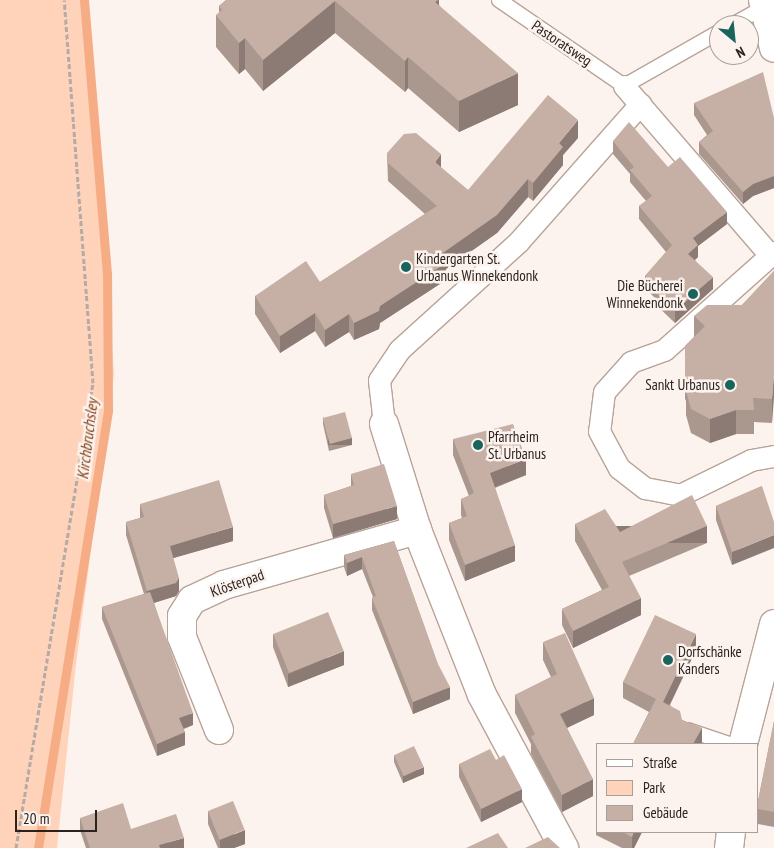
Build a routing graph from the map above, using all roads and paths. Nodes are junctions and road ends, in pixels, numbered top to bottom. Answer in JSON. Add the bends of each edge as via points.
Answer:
{"nodes":[{"id":1,"x":64,"y":0,"type":"edge"},
{"id":2,"x":499,"y":0,"type":"edge"},
{"id":3,"x":764,"y":3,"type":"edge"},
{"id":4,"x":747,"y":15,"type":"edge"},
{"id":5,"x":709,"y":38,"type":"edge"},
{"id":6,"x":774,"y":48,"type":"edge"},
{"id":7,"x":624,"y":86,"type":"junction"},
{"id":8,"x":640,"y":104,"type":"junction"},
{"id":9,"x":770,"y":255,"type":"edge"},
{"id":10,"x":384,"y":424,"type":"joint"},
{"id":11,"x":774,"y":456,"type":"edge"},
{"id":12,"x":417,"y":530,"type":"junction"},
{"id":13,"x":774,"y":624,"type":"edge"},
{"id":14,"x":219,"y":730,"type":"dead end"},
{"id":15,"x":688,"y":730,"type":"edge"},
{"id":16,"x":726,"y":743,"type":"edge"},
{"id":17,"x":743,"y":743,"type":"edge"},
{"id":18,"x":731,"y":833,"type":"edge"},
{"id":19,"x":16,"y":848,"type":"edge"},
{"id":20,"x":564,"y":848,"type":"edge"},
{"id":21,"x":729,"y":848,"type":"edge"}],
"edges":[{"from":1,"to":19,"type":"path","via":[[93,383]]},
{"from":2,"to":7,"type":"lane","name":"Pastoratsweg"},
{"from":3,"to":4,"type":"lane"},
{"from":3,"to":6,"type":"street"},
{"from":5,"to":7,"type":"lane"},
{"from":7,"to":8,"type":"street"},
{"from":8,"to":9,"type":"street"},
{"from":8,"to":10,"type":"street","via":[[519,241],[399,350],[379,380]]},
{"from":9,"to":11,"type":"street","via":[[664,350],[631,362],[604,392],[599,431],[618,468],[645,488],[680,495],[751,460]]},
{"from":10,"to":12,"type":"street"},
{"from":12,"to":14,"type":"street","name":"Klösterpad","via":[[224,585],[192,600],[182,616],[182,637]]},
{"from":12,"to":20,"type":"street","via":[[482,695]]},
{"from":13,"to":17,"type":"street"},
{"from":15,"to":16,"type":"lane"},
{"from":18,"to":21,"type":"street"}]}
